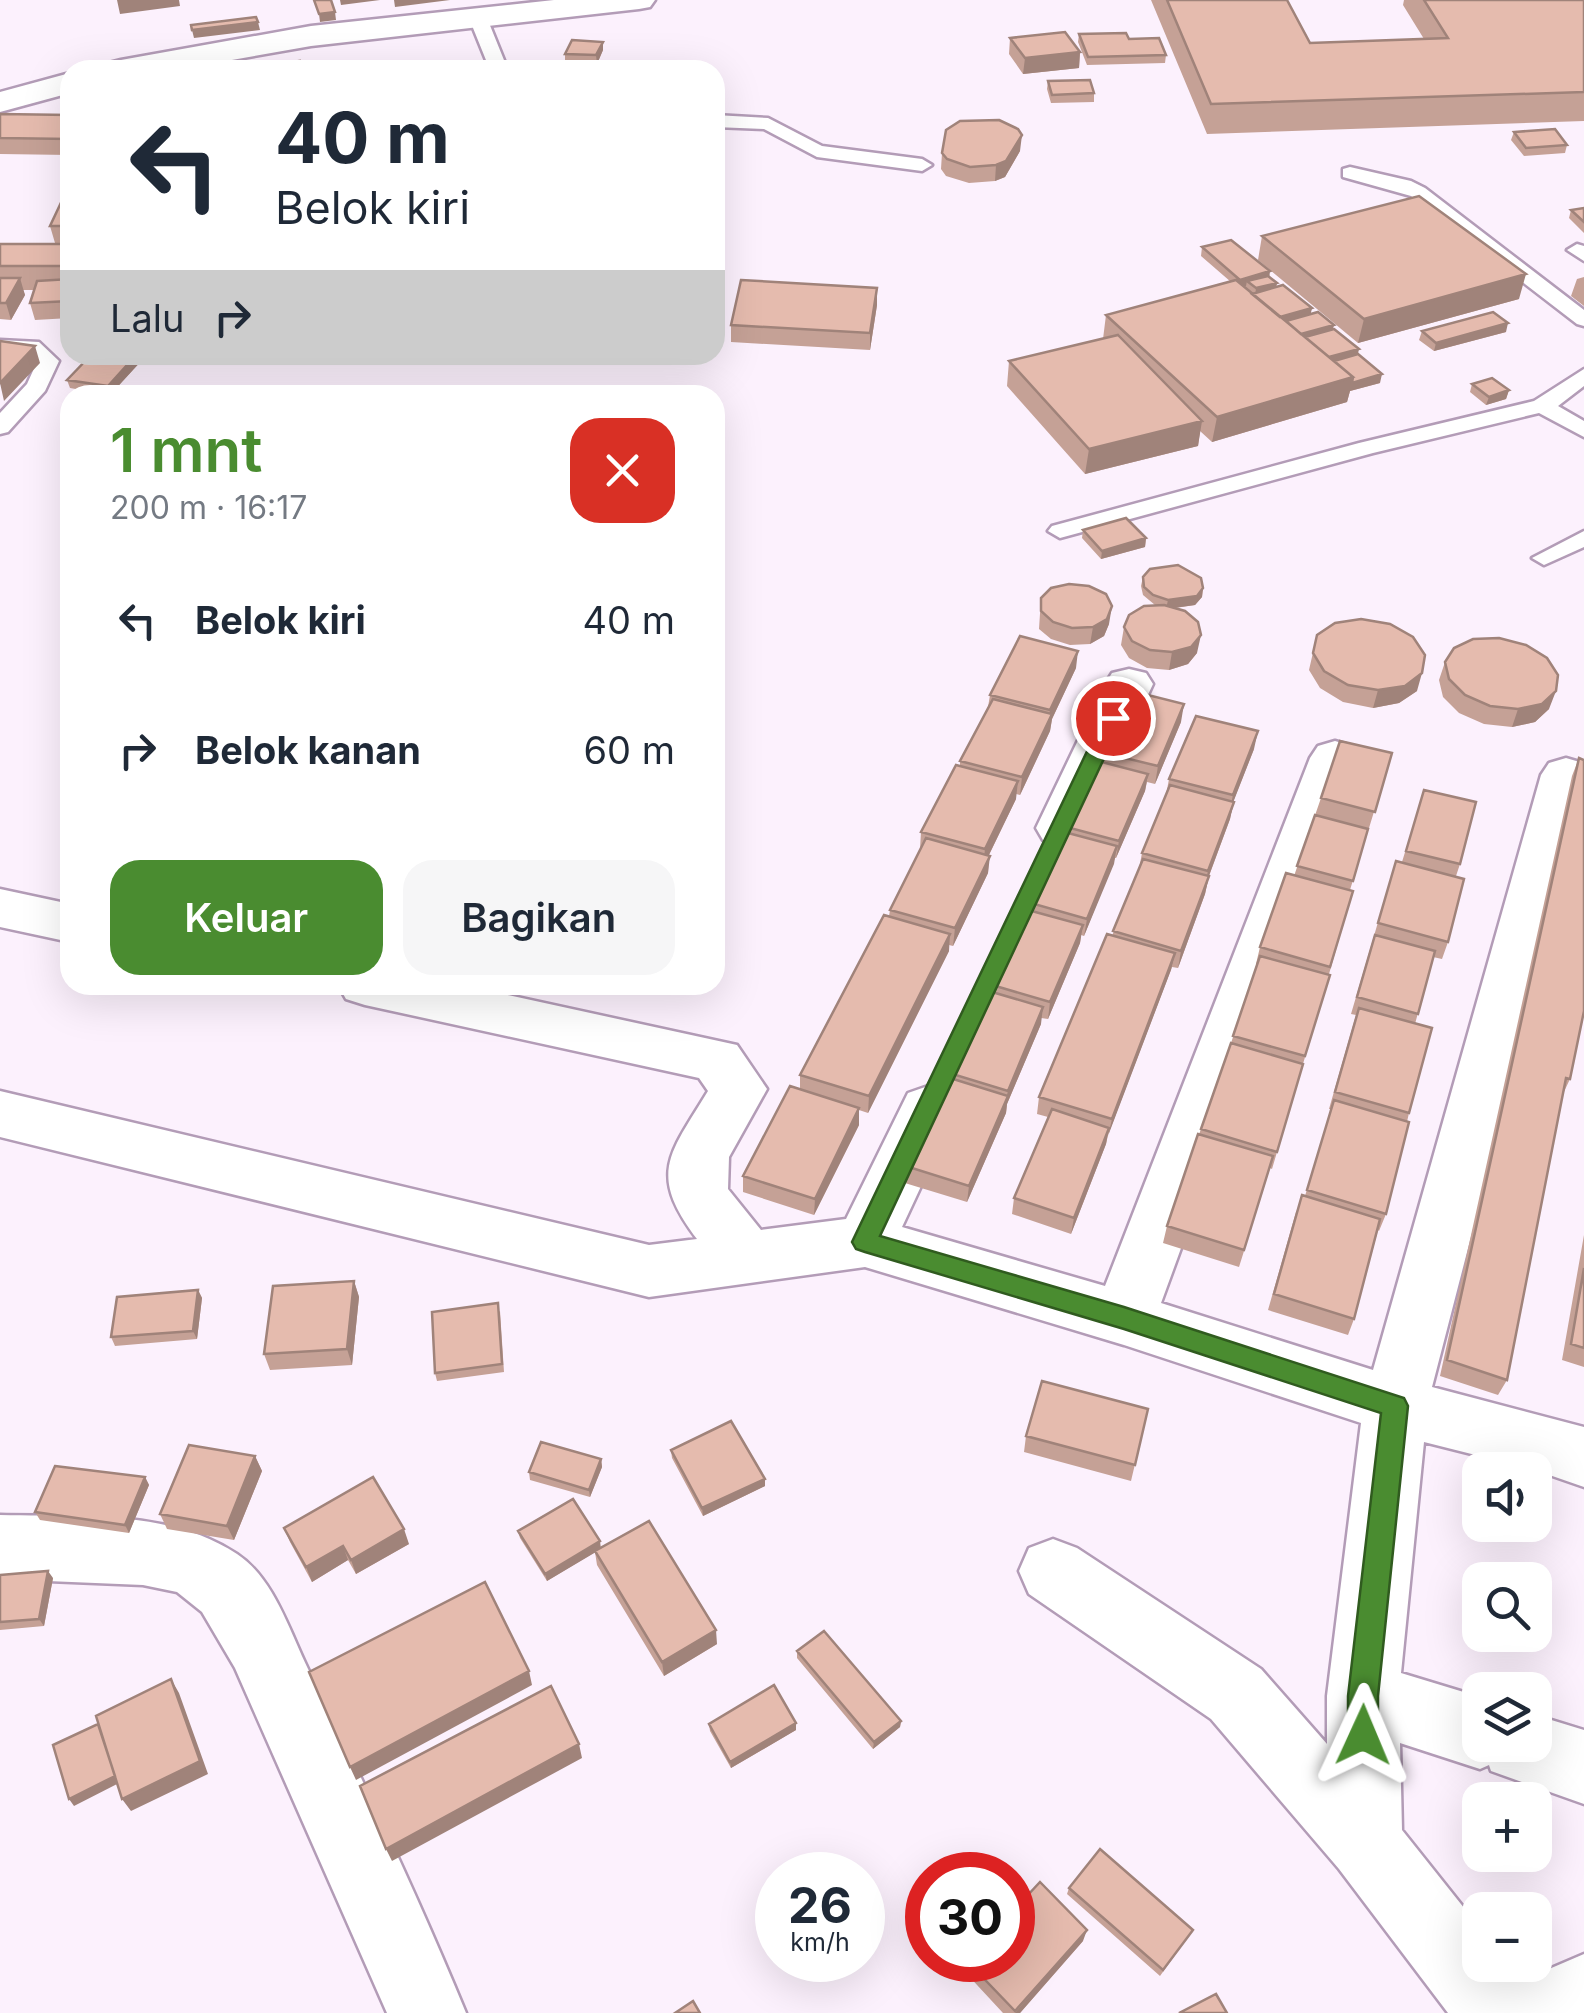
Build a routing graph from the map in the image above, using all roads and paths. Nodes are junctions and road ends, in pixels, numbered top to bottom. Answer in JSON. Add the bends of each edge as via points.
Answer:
{"nodes":[{"id":1,"x":639,"y":0,"type":"edge"},
{"id":2,"x":478,"y":18,"type":"junction"},
{"id":3,"x":172,"y":60,"type":"edge"},
{"id":4,"x":495,"y":60,"type":"edge"},
{"id":5,"x":60,"y":86,"type":"edge"},
{"id":6,"x":0,"y":102,"type":"edge"},
{"id":7,"x":725,"y":122,"type":"edge"},
{"id":8,"x":922,"y":165,"type":"dead end"},
{"id":9,"x":1350,"y":173,"type":"dead end"},
{"id":10,"x":1584,"y":320,"type":"edge"},
{"id":11,"x":0,"y":346,"type":"edge"},
{"id":12,"x":1584,"y":376,"type":"edge"},
{"id":13,"x":1542,"y":406,"type":"junction"},
{"id":14,"x":0,"y":427,"type":"edge"},
{"id":15,"x":1584,"y":430,"type":"edge"},
{"id":16,"x":1060,"y":531,"type":"dead end"},
{"id":17,"x":1584,"y":538,"type":"edge"},
{"id":18,"x":1544,"y":558,"type":"dead end"},
{"id":19,"x":1130,"y":684,"type":"dead end"},
{"id":20,"x":1335,"y":758,"type":"edge"},
{"id":21,"x":1566,"y":775,"type":"dead end"},
{"id":22,"x":1044,"y":864,"type":"edge"},
{"id":23,"x":0,"y":908,"type":"edge"},
{"id":24,"x":60,"y":920,"type":"edge"},
{"id":25,"x":412,"y":995,"type":"edge"},
{"id":26,"x":950,"y":1062,"type":"edge"},
{"id":27,"x":0,"y":1114,"type":"edge"},
{"id":28,"x":865,"y":1242,"type":"junction"},
{"id":29,"x":747,"y":1258,"type":"junction"},
{"id":30,"x":1124,"y":1318,"type":"junction"},
{"id":31,"x":1395,"y":1406,"type":"junction"},
{"id":32,"x":1584,"y":1457,"type":"edge"},
{"id":33,"x":0,"y":1547,"type":"edge"},
{"id":34,"x":1053,"y":1571,"type":"dead end"},
{"id":35,"x":1363,"y":1696,"type":"junction"},
{"id":36,"x":1462,"y":1727,"type":"edge"},
{"id":37,"x":1552,"y":1756,"type":"edge"},
{"id":38,"x":1584,"y":1767,"type":"edge"},
{"id":39,"x":1365,"y":1843,"type":"junction"},
{"id":40,"x":1584,"y":1993,"type":"edge"},
{"id":41,"x":427,"y":2013,"type":"edge"},
{"id":42,"x":1497,"y":2013,"type":"edge"},
{"id":43,"x":1539,"y":2013,"type":"edge"}],
"edges":[{"from":1,"to":2,"type":"street"},
{"from":2,"to":3,"type":"street"},
{"from":2,"to":4,"type":"lane"},
{"from":5,"to":6,"type":"street"},
{"from":7,"to":8,"type":"lane","via":[[768,124],[817,151]]},
{"from":9,"to":10,"type":"lane","via":[[1418,192]]},
{"from":11,"to":14,"type":"lane","via":[[30,346],[48,361],[38,386]]},
{"from":12,"to":13,"type":"lane"},
{"from":13,"to":15,"type":"lane"},
{"from":13,"to":16,"type":"lane"},
{"from":17,"to":18,"type":"lane"},
{"from":19,"to":22,"type":"street"},
{"from":20,"to":30,"type":"street"},
{"from":21,"to":31,"type":"street"},
{"from":23,"to":24,"type":"street"},
{"from":25,"to":29,"type":"street","via":[[717,1060],[739,1089],[700,1155],[698,1195]]},
{"from":26,"to":28,"type":"street"},
{"from":27,"to":29,"type":"street","via":[[649,1271]]},
{"from":28,"to":29,"type":"street"},
{"from":28,"to":30,"type":"street"},
{"from":30,"to":31,"type":"street"},
{"from":31,"to":32,"type":"street"},
{"from":31,"to":35,"type":"street"},
{"from":33,"to":41,"type":"street","via":[[182,1560],[215,1577],[239,1605],[317,1764]]},
{"from":34,"to":39,"type":"street","via":[[1236,1694]]},
{"from":35,"to":36,"type":"street"},
{"from":35,"to":39,"type":"street"},
{"from":37,"to":38,"type":"street"},
{"from":39,"to":42,"type":"street"},
{"from":40,"to":43,"type":"street"}]}
